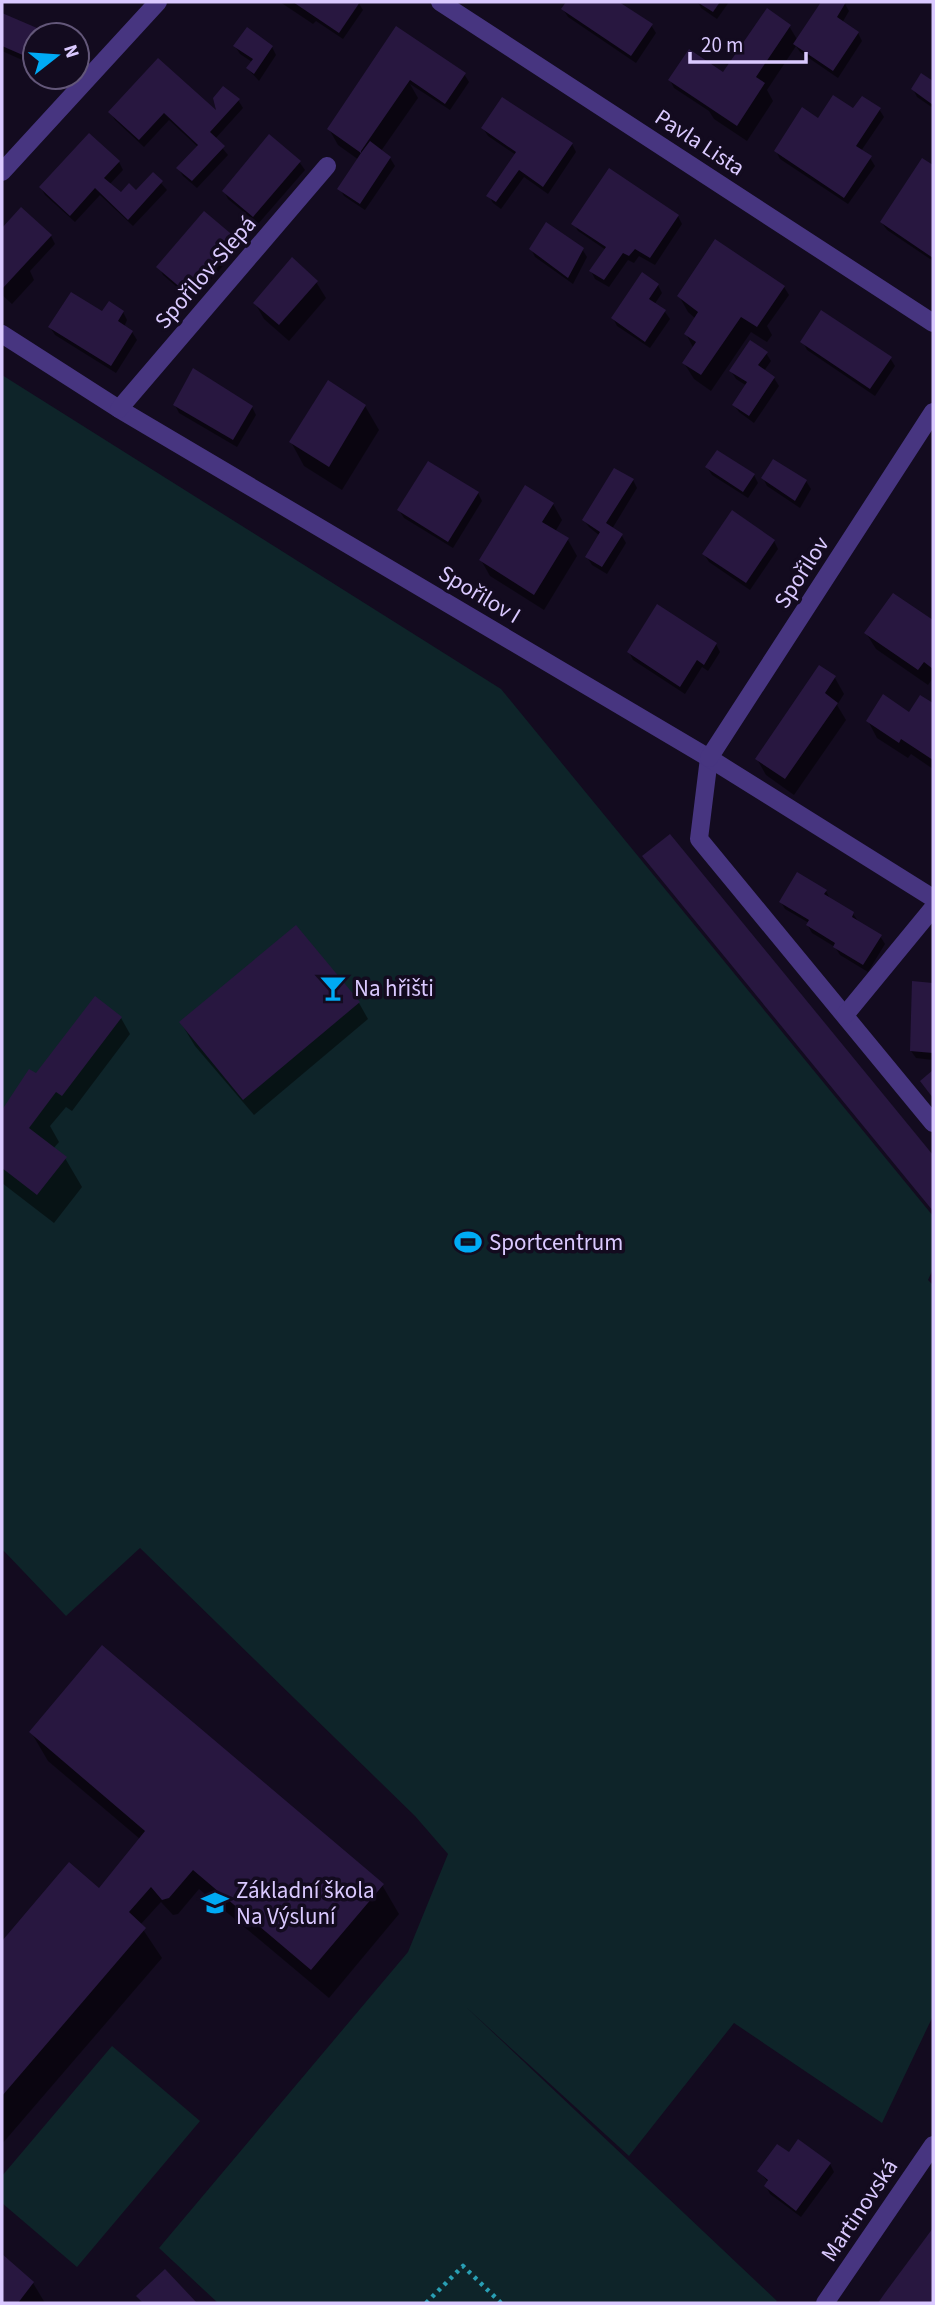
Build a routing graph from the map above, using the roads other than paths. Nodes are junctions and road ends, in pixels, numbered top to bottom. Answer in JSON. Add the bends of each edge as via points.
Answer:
{"nodes":[{"id":1,"x":158,"y":2,"type":"edge"},
{"id":2,"x":440,"y":2,"type":"edge"},
{"id":3,"x":327,"y":166,"type":"dead end"},
{"id":4,"x":2,"y":172,"type":"edge"},
{"id":5,"x":933,"y":323,"type":"edge"},
{"id":6,"x":2,"y":334,"type":"edge"},
{"id":7,"x":119,"y":409,"type":"junction"},
{"id":8,"x":933,"y":412,"type":"edge"},
{"id":9,"x":709,"y":758,"type":"junction"},
{"id":10,"x":933,"y":898,"type":"edge"},
{"id":11,"x":933,"y":908,"type":"edge"},
{"id":12,"x":845,"y":1015,"type":"junction"},
{"id":13,"x":933,"y":1123,"type":"edge"},
{"id":14,"x":933,"y":2145,"type":"edge"},
{"id":15,"x":825,"y":2303,"type":"edge"}],
"edges":[{"from":1,"to":4,"type":"street"},
{"from":2,"to":5,"type":"street","name":"Pavla Lista"},
{"from":3,"to":7,"type":"street","name":"Spořilov-Slepá"},
{"from":6,"to":7,"type":"street","name":"Spořilov I"},
{"from":7,"to":9,"type":"street","name":"Spořilov I"},
{"from":8,"to":9,"type":"street","name":"Spořilov"},
{"from":9,"to":10,"type":"street","name":"Spořilov I"},
{"from":9,"to":12,"type":"street","via":[[699,839]]},
{"from":11,"to":12,"type":"street"},
{"from":12,"to":13,"type":"street"},
{"from":14,"to":15,"type":"street","name":"Martinovská"}]}
